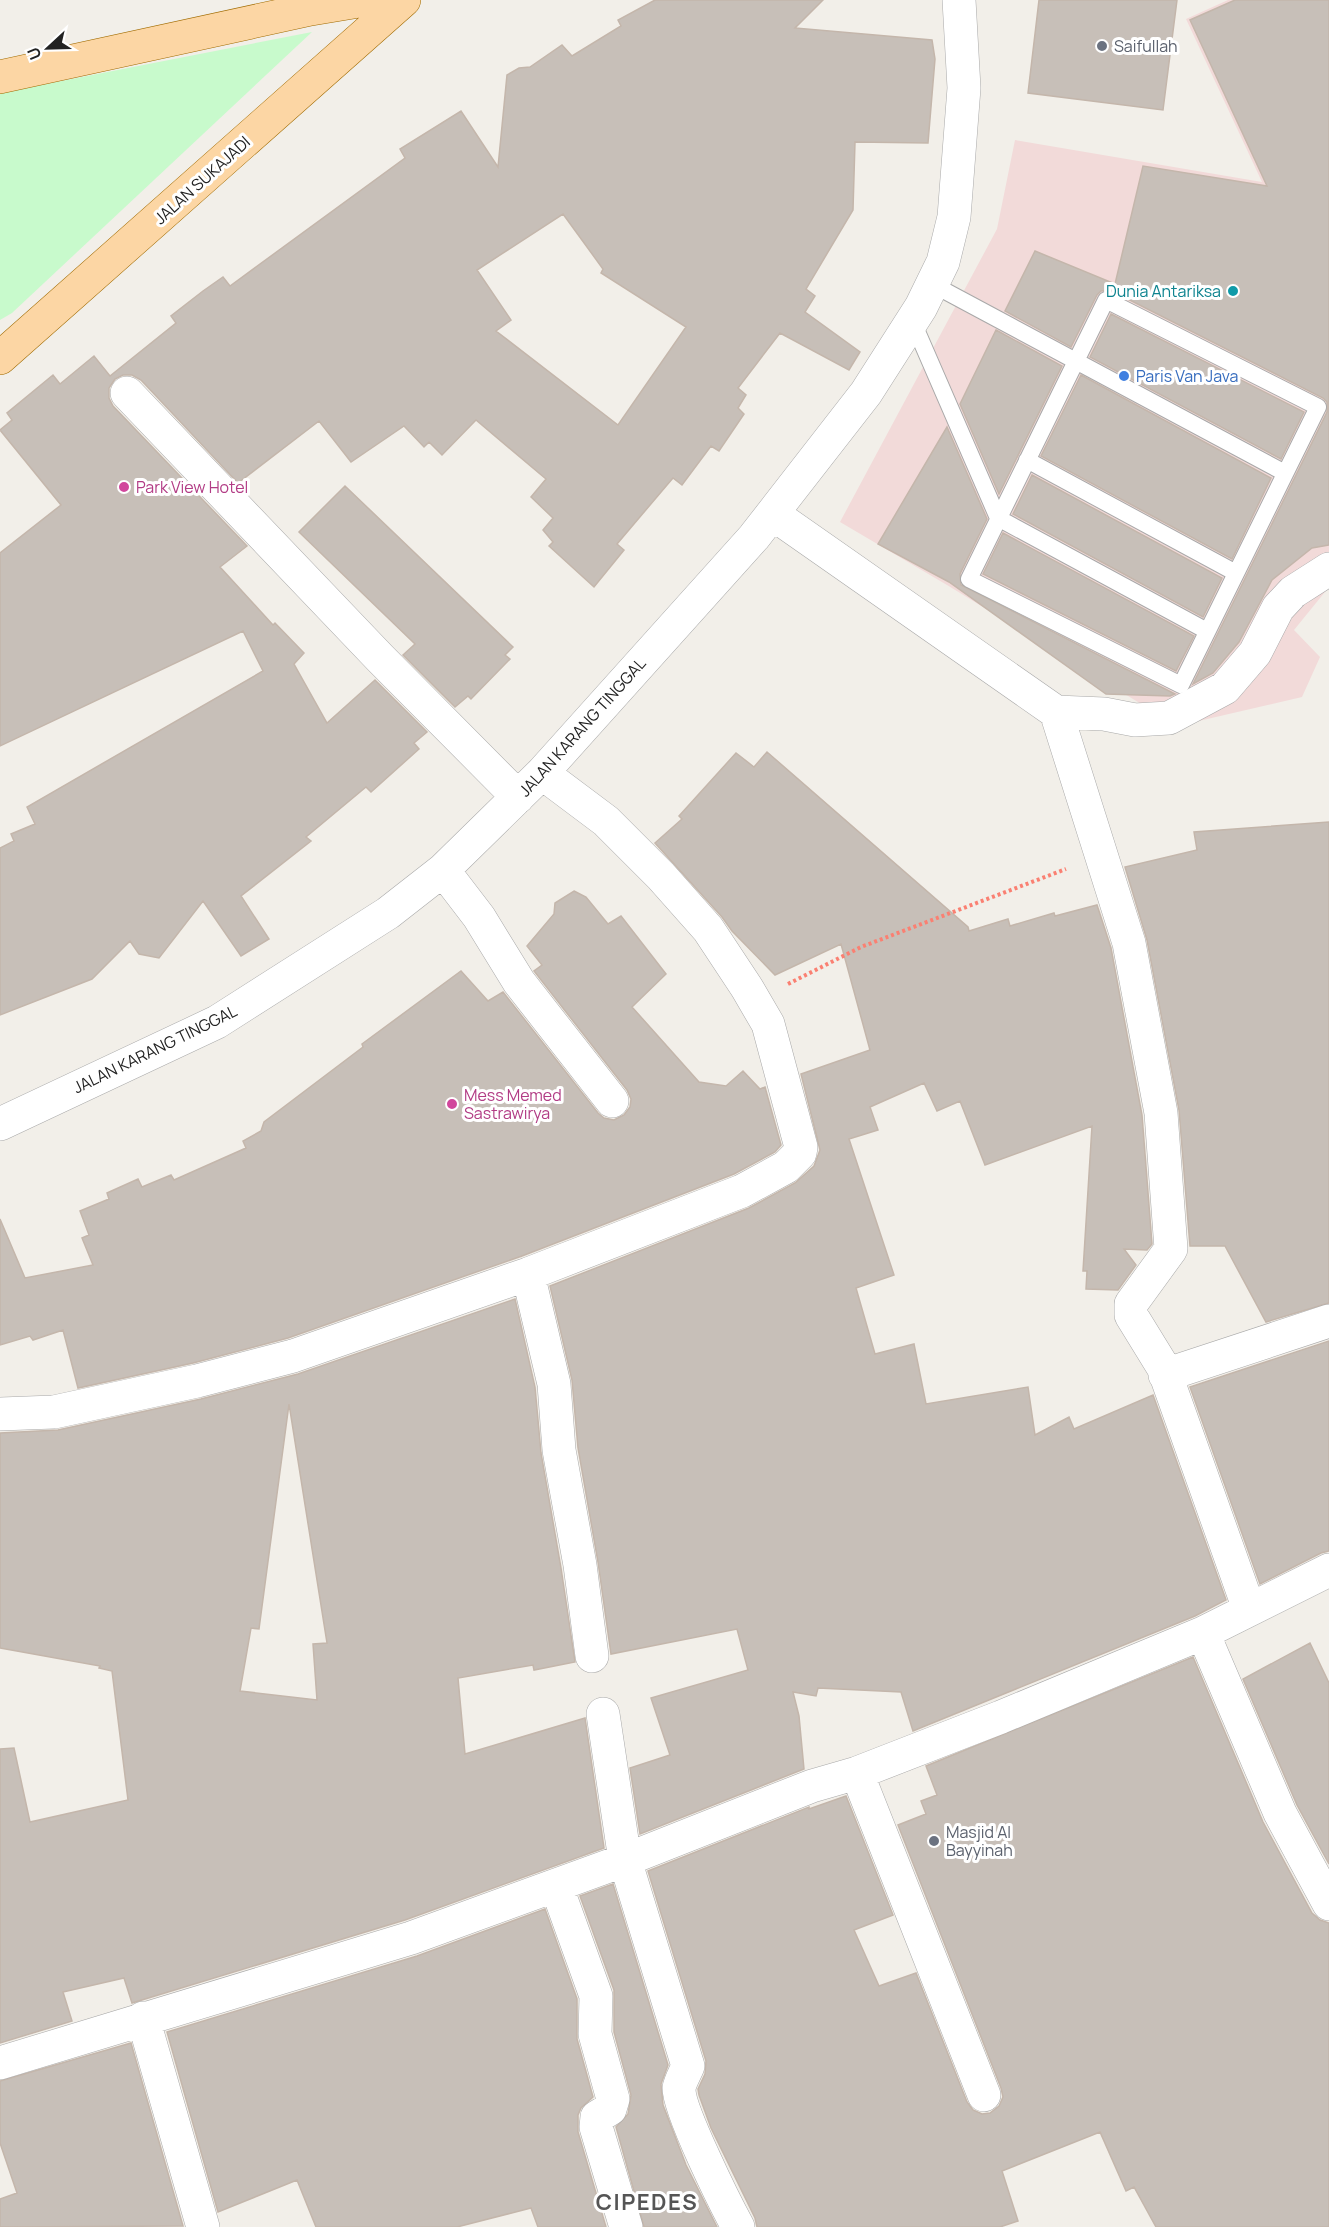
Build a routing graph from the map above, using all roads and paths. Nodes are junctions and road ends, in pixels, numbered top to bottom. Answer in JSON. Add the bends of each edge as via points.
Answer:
{"nodes":[{"id":1,"x":365,"y":0,"type":"edge"},
{"id":2,"x":404,"y":0,"type":"edge"},
{"id":3,"x":938,"y":0,"type":"edge"},
{"id":4,"x":959,"y":0,"type":"edge"},
{"id":5,"x":0,"y":77,"type":"edge"},
{"id":6,"x":960,"y":141,"type":"junction"},
{"id":7,"x":932,"y":284,"type":"junction"},
{"id":8,"x":912,"y":320,"type":"junction"},
{"id":9,"x":0,"y":358,"type":"edge"},
{"id":10,"x":1077,"y":360,"type":"junction"},
{"id":11,"x":127,"y":393,"type":"dead end"},
{"id":12,"x":1027,"y":460,"type":"junction"},
{"id":13,"x":1285,"y":473,"type":"junction"},
{"id":14,"x":773,"y":514,"type":"junction"},
{"id":15,"x":998,"y":519,"type":"junction"},
{"id":16,"x":1329,"y":569,"type":"edge"},
{"id":17,"x":1236,"y":573,"type":"junction"},
{"id":18,"x":1207,"y":631,"type":"junction"},
{"id":19,"x":1056,"y":712,"type":"junction"},
{"id":20,"x":542,"y":772,"type":"junction"},
{"id":21,"x":518,"y":797,"type":"junction"},
{"id":22,"x":1102,"y":856,"type":"junction"},
{"id":23,"x":443,"y":870,"type":"junction"},
{"id":24,"x":755,"y":1001,"type":"junction"},
{"id":25,"x":612,"y":1101,"type":"dead end"},
{"id":26,"x":0,"y":1124,"type":"edge"},
{"id":27,"x":528,"y":1274,"type":"junction"},
{"id":28,"x":1329,"y":1321,"type":"edge"},
{"id":29,"x":1166,"y":1375,"type":"junction"},
{"id":30,"x":0,"y":1414,"type":"edge"},
{"id":31,"x":1329,"y":1570,"type":"edge"},
{"id":32,"x":1249,"y":1609,"type":"junction"},
{"id":33,"x":1203,"y":1633,"type":"junction"},
{"id":34,"x":592,"y":1656,"type":"dead end"},
{"id":35,"x":603,"y":1714,"type":"dead end"},
{"id":36,"x":857,"y":1773,"type":"junction"},
{"id":37,"x":625,"y":1860,"type":"junction"},
{"id":38,"x":556,"y":1885,"type":"junction"},
{"id":39,"x":1329,"y":1904,"type":"edge"},
{"id":40,"x":143,"y":2018,"type":"junction"},
{"id":41,"x":0,"y":2063,"type":"edge"},
{"id":42,"x":984,"y":2095,"type":"dead end"},
{"id":43,"x":203,"y":2227,"type":"edge"},
{"id":44,"x":626,"y":2227,"type":"edge"},
{"id":45,"x":738,"y":2227,"type":"edge"}],
"edges":[{"from":1,"to":5,"type":"main road"},
{"from":2,"to":9,"type":"main road","name":"JALAN SUKAJADI"},
{"from":3,"to":6,"type":"street","name":"JALAN KARANG TINGGAL"},
{"from":4,"to":6,"type":"street","name":"JALAN KARANG TINGGAL","via":[[964,88]]},
{"from":6,"to":7,"type":"street","name":"JALAN KARANG TINGGAL","via":[[954,217],[943,262]]},
{"from":7,"to":8,"type":"street","name":"JALAN KARANG TINGGAL"},
{"from":7,"to":10,"type":"lane"},
{"from":8,"to":14,"type":"street","name":"JALAN KARANG TINGGAL","via":[[866,393]]},
{"from":8,"to":15,"type":"lane"},
{"from":10,"to":12,"type":"lane"},
{"from":10,"to":13,"type":"lane"},
{"from":10,"to":13,"type":"lane","via":[[1107,300],[1318,407]]},
{"from":11,"to":21,"type":"street"},
{"from":12,"to":15,"type":"lane"},
{"from":12,"to":17,"type":"lane"},
{"from":13,"to":17,"type":"lane"},
{"from":14,"to":19,"type":"street"},
{"from":14,"to":20,"type":"street","name":"JALAN KARANG TINGGAL"},
{"from":15,"to":18,"type":"lane"},
{"from":15,"to":18,"type":"lane","via":[[969,579],[1180,685]]},
{"from":16,"to":19,"type":"street","via":[[1293,592],[1278,608],[1255,653],[1225,688],[1169,718],[1135,720]]},
{"from":17,"to":18,"type":"lane"},
{"from":19,"to":22,"type":"street"},
{"from":20,"to":21,"type":"street","name":"JALAN KARANG TINGGAL"},
{"from":20,"to":24,"type":"street","via":[[606,821],[661,876],[708,929]]},
{"from":21,"to":23,"type":"street","name":"JALAN KARANG TINGGAL"},
{"from":22,"to":24,"type":"path","via":[[861,947]]},
{"from":22,"to":29,"type":"street","via":[[1129,943],[1161,1113],[1171,1249],[1131,1304],[1131,1315]]},
{"from":23,"to":25,"type":"street","via":[[479,917],[519,982]]},
{"from":23,"to":26,"type":"street","name":"JALAN KARANG TINGGAL","via":[[388,913],[217,1022]]},
{"from":24,"to":27,"type":"street","via":[[768,1024],[800,1153],[786,1167],[742,1191]]},
{"from":27,"to":30,"type":"street","via":[[293,1356],[54,1412]]},
{"from":27,"to":34,"type":"street","via":[[554,1384],[559,1450]]},
{"from":28,"to":29,"type":"street"},
{"from":29,"to":32,"type":"street"},
{"from":31,"to":32,"type":"street"},
{"from":32,"to":33,"type":"street"},
{"from":33,"to":36,"type":"street"},
{"from":33,"to":39,"type":"street","via":[[1280,1813]]},
{"from":35,"to":37,"type":"street"},
{"from":36,"to":37,"type":"street","via":[[812,1786]]},
{"from":36,"to":42,"type":"street"},
{"from":37,"to":38,"type":"street"},
{"from":37,"to":45,"type":"street","via":[[688,2066],[679,2089],[685,2114]]},
{"from":38,"to":40,"type":"street","via":[[411,1938]]},
{"from":38,"to":44,"type":"street","via":[[596,1996],[595,2034],[613,2099],[610,2109],[597,2117],[596,2127]]},
{"from":40,"to":41,"type":"street"},
{"from":40,"to":43,"type":"street"}]}
